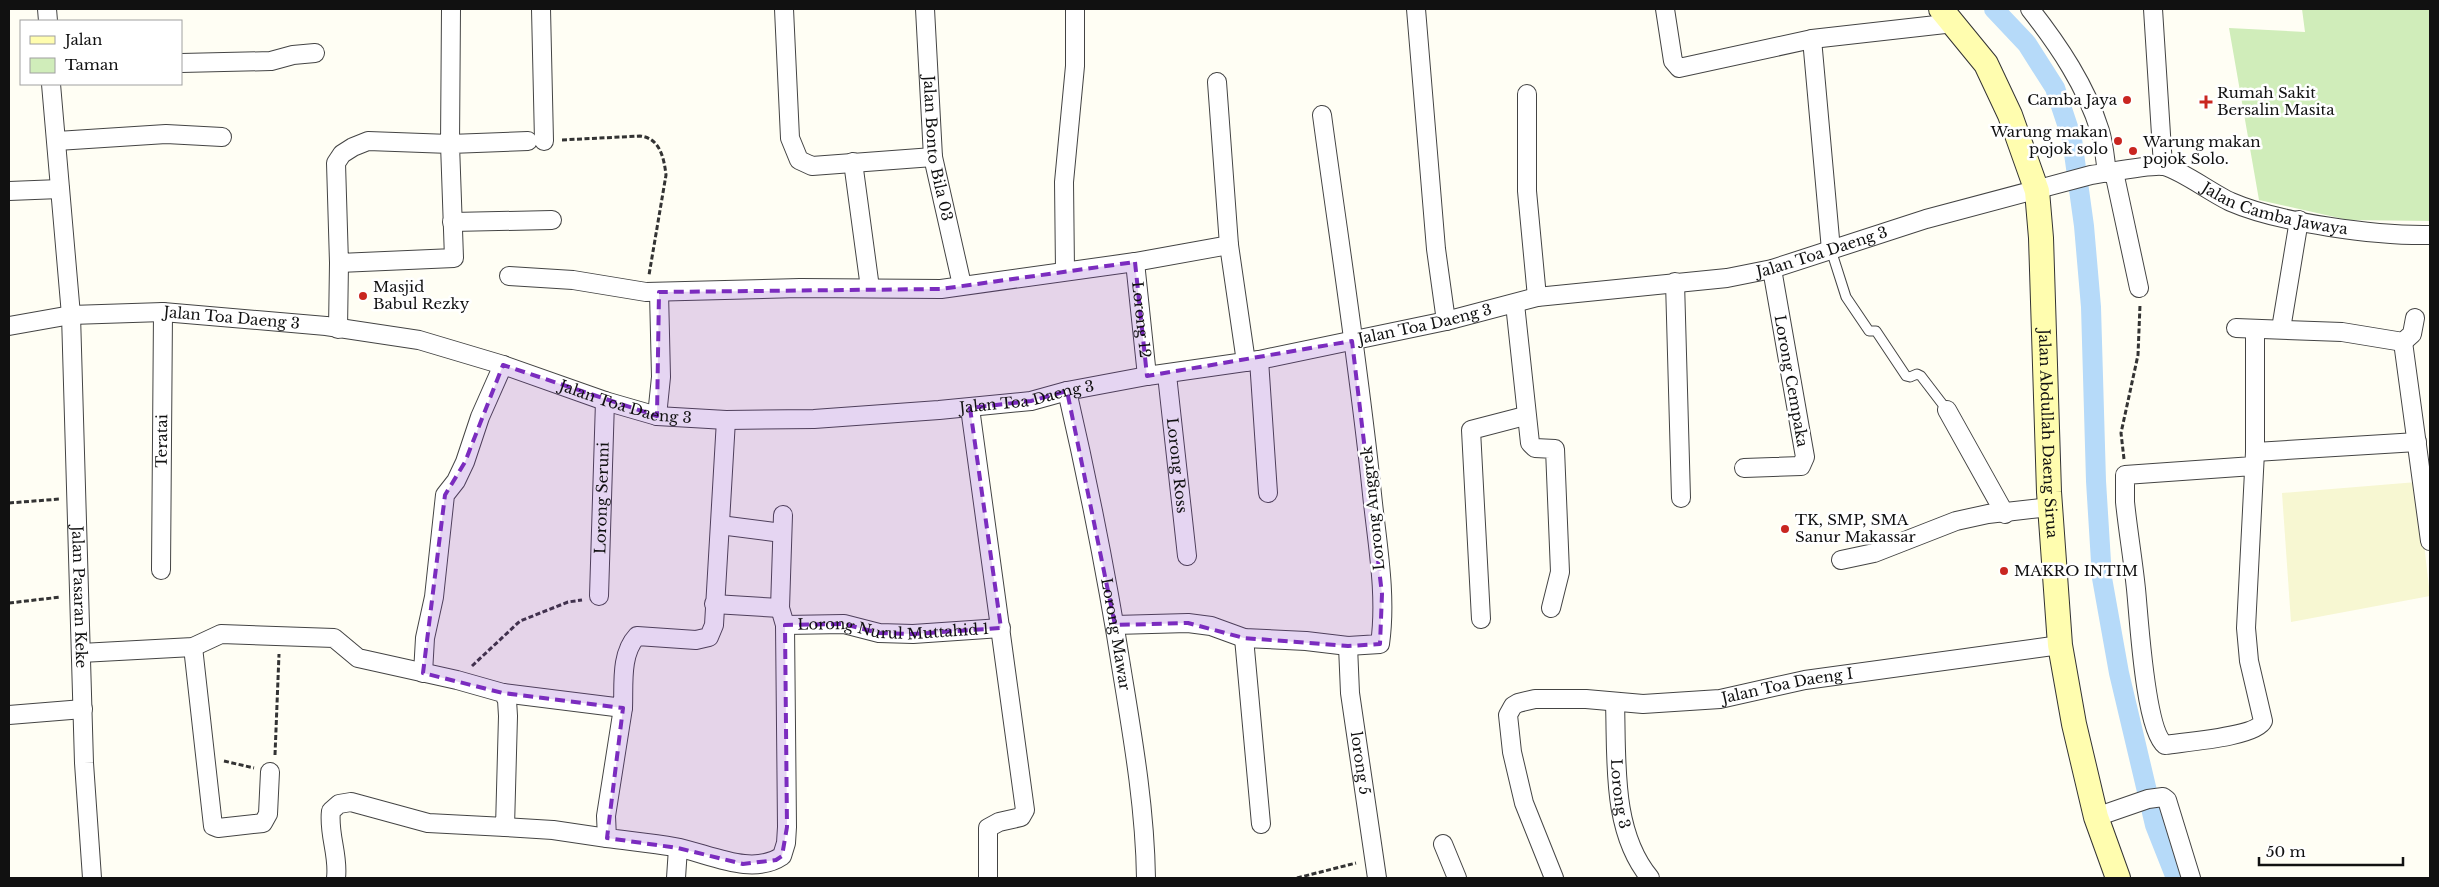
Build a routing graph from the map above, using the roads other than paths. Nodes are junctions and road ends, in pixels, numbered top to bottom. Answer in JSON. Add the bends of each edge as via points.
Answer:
{"nodes":[{"id":1,"x":451,"y":9,"type":"edge"},
{"id":2,"x":541,"y":9,"type":"edge"},
{"id":3,"x":784,"y":9,"type":"edge"},
{"id":4,"x":925,"y":9,"type":"edge"},
{"id":5,"x":1075,"y":9,"type":"edge"},
{"id":6,"x":1416,"y":9,"type":"edge"},
{"id":7,"x":1664,"y":9,"type":"edge"},
{"id":8,"x":2030,"y":9,"type":"edge"},
{"id":9,"x":2153,"y":9,"type":"edge"},
{"id":10,"x":1948,"y":16,"type":"edge"},
{"id":11,"x":1812,"y":39,"type":"junction"},
{"id":12,"x":315,"y":53,"type":"dead end"},
{"id":13,"x":182,"y":63,"type":"edge"},
{"id":14,"x":1216,"y":82,"type":"dead end"},
{"id":15,"x":52,"y":85,"type":"edge"},
{"id":16,"x":1527,"y":94,"type":"dead end"},
{"id":17,"x":1322,"y":116,"type":"dead end"},
{"id":18,"x":222,"y":137,"type":"dead end"},
{"id":19,"x":57,"y":141,"type":"junction"},
{"id":20,"x":450,"y":144,"type":"junction"},
{"id":21,"x":933,"y":157,"type":"junction"},
{"id":22,"x":853,"y":162,"type":"junction"},
{"id":23,"x":2163,"y":166,"type":"junction"},
{"id":24,"x":2104,"y":173,"type":"junction"},
{"id":25,"x":60,"y":189,"type":"junction"},
{"id":26,"x":2042,"y":189,"type":"junction"},
{"id":27,"x":9,"y":191,"type":"edge"},
{"id":28,"x":552,"y":220,"type":"dead end"},
{"id":29,"x":2299,"y":220,"type":"junction"},
{"id":30,"x":452,"y":222,"type":"junction"},
{"id":31,"x":2430,"y":235,"type":"edge"},
{"id":32,"x":1229,"y":245,"type":"junction"},
{"id":33,"x":1831,"y":250,"type":"junction"},
{"id":34,"x":1135,"y":262,"type":"junction"},
{"id":35,"x":339,"y":263,"type":"junction"},
{"id":36,"x":1065,"y":270,"type":"junction"},
{"id":37,"x":1772,"y":270,"type":"junction"},
{"id":38,"x":509,"y":276,"type":"dead end"},
{"id":39,"x":1675,"y":282,"type":"junction"},
{"id":40,"x":962,"y":285,"type":"junction"},
{"id":41,"x":870,"y":288,"type":"junction"},
{"id":42,"x":2139,"y":288,"type":"road end"},
{"id":43,"x":653,"y":292,"type":"junction"},
{"id":44,"x":1537,"y":297,"type":"junction"},
{"id":45,"x":1514,"y":304,"type":"junction"},
{"id":46,"x":163,"y":312,"type":"junction"},
{"id":47,"x":71,"y":314,"type":"junction"},
{"id":48,"x":2415,"y":318,"type":"dead end"},
{"id":49,"x":1446,"y":321,"type":"junction"},
{"id":50,"x":9,"y":326,"type":"edge"},
{"id":51,"x":2236,"y":328,"type":"dead end"},
{"id":52,"x":338,"y":329,"type":"junction"},
{"id":53,"x":2255,"y":329,"type":"junction"},
{"id":54,"x":2281,"y":329,"type":"junction"},
{"id":55,"x":1352,"y":341,"type":"junction"},
{"id":56,"x":2403,"y":342,"type":"junction"},
{"id":57,"x":1253,"y":361,"type":"junction"},
{"id":58,"x":503,"y":365,"type":"junction"},
{"id":59,"x":1166,"y":375,"type":"junction"},
{"id":60,"x":1147,"y":376,"type":"junction"},
{"id":61,"x":1067,"y":391,"type":"junction"},
{"id":62,"x":605,"y":401,"type":"junction"},
{"id":63,"x":970,"y":408,"type":"junction"},
{"id":64,"x":1947,"y":410,"type":"joint"},
{"id":65,"x":657,"y":416,"type":"junction"},
{"id":66,"x":1525,"y":416,"type":"junction"},
{"id":67,"x":726,"y":420,"type":"junction"},
{"id":68,"x":2417,"y":442,"type":"junction"},
{"id":69,"x":2254,"y":459,"type":"junction"},
{"id":70,"x":1744,"y":468,"type":"dead end"},
{"id":71,"x":1268,"y":493,"type":"dead end"},
{"id":72,"x":1682,"y":498,"type":"dead end"},
{"id":73,"x":2050,"y":507,"type":"junction"},
{"id":74,"x":2005,"y":514,"type":"junction"},
{"id":75,"x":783,"y":515,"type":"dead end"},
{"id":76,"x":720,"y":525,"type":"junction"},
{"id":77,"x":782,"y":533,"type":"junction"},
{"id":78,"x":2430,"y":541,"type":"edge"},
{"id":79,"x":1187,"y":556,"type":"dead end"},
{"id":80,"x":1841,"y":560,"type":"dead end"},
{"id":81,"x":160,"y":570,"type":"dead end"},
{"id":82,"x":599,"y":596,"type":"road end"},
{"id":83,"x":714,"y":604,"type":"junction"},
{"id":84,"x":1551,"y":608,"type":"dead end"},
{"id":85,"x":782,"y":617,"type":"junction"},
{"id":86,"x":1481,"y":619,"type":"dead end"},
{"id":87,"x":1115,"y":625,"type":"junction"},
{"id":88,"x":1001,"y":628,"type":"junction"},
{"id":89,"x":1244,"y":638,"type":"junction"},
{"id":90,"x":2060,"y":645,"type":"junction"},
{"id":91,"x":1348,"y":646,"type":"junction"},
{"id":92,"x":193,"y":648,"type":"junction"},
{"id":93,"x":81,"y":653,"type":"junction"},
{"id":94,"x":423,"y":673,"type":"junction"},
{"id":95,"x":503,"y":693,"type":"junction"},
{"id":96,"x":1615,"y":703,"type":"junction"},
{"id":97,"x":622,"y":708,"type":"junction"},
{"id":98,"x":83,"y":709,"type":"junction"},
{"id":99,"x":9,"y":715,"type":"edge"},
{"id":100,"x":270,"y":772,"type":"road end"},
{"id":101,"x":2101,"y":815,"type":"junction"},
{"id":102,"x":1261,"y":824,"type":"dead end"},
{"id":103,"x":505,"y":827,"type":"junction"},
{"id":104,"x":607,"y":838,"type":"junction"},
{"id":105,"x":1443,"y":844,"type":"dead end"},
{"id":106,"x":678,"y":848,"type":"junction"},
{"id":107,"x":92,"y":878,"type":"edge"},
{"id":108,"x":336,"y":878,"type":"edge"},
{"id":109,"x":676,"y":878,"type":"edge"},
{"id":110,"x":988,"y":878,"type":"edge"},
{"id":111,"x":1146,"y":878,"type":"edge"},
{"id":112,"x":1377,"y":878,"type":"edge"},
{"id":113,"x":1457,"y":878,"type":"edge"},
{"id":114,"x":1554,"y":878,"type":"edge"},
{"id":115,"x":1650,"y":878,"type":"edge"},
{"id":116,"x":2118,"y":878,"type":"edge"},
{"id":117,"x":2191,"y":878,"type":"edge"}],
"edges":[{"from":1,"to":20,"type":"street"},
{"from":2,"to":20,"type":"street","via":[[536,141]]},
{"from":3,"to":22,"type":"street","via":[[790,138],[796,156],[812,166]]},
{"from":4,"to":21,"type":"street","name":"Jalan Bonto Bila 03"},
{"from":5,"to":36,"type":"street","via":[[1075,66],[1064,182]]},
{"from":6,"to":49,"type":"street","via":[[1435,240]]},
{"from":7,"to":11,"type":"street","via":[[1673,60],[1679,68]]},
{"from":8,"to":24,"type":"street","via":[[2086,94],[2101,133]]},
{"from":9,"to":23,"type":"street"},
{"from":10,"to":11,"type":"street"},
{"from":10,"to":26,"type":"main road","name":"Jalan Abdullah Daeng Sirua","via":[[1986,64]]},
{"from":11,"to":33,"type":"street"},
{"from":12,"to":13,"type":"street","via":[[292,54],[271,61]]},
{"from":14,"to":32,"type":"street"},
{"from":15,"to":19,"type":"street","name":"Jalan Pasaran Keke"},
{"from":16,"to":44,"type":"street","via":[[1527,190]]},
{"from":17,"to":55,"type":"street"},
{"from":18,"to":19,"type":"street","via":[[166,134]]},
{"from":19,"to":25,"type":"street","name":"Jalan Pasaran Keke"},
{"from":20,"to":30,"type":"street"},
{"from":20,"to":35,"type":"street","via":[[368,141],[342,154],[336,164]]},
{"from":21,"to":22,"type":"street"},
{"from":21,"to":40,"type":"street","name":"Jalan Bonto Bila 03"},
{"from":22,"to":41,"type":"street"},
{"from":23,"to":24,"type":"street"},
{"from":23,"to":29,"type":"street","name":"Jalan Camba Jawaya","via":[[2231,202],[2258,212]]},
{"from":24,"to":26,"type":"street"},
{"from":24,"to":42,"type":"street"},
{"from":25,"to":27,"type":"street"},
{"from":25,"to":47,"type":"street","name":"Jalan Pasaran Keke"},
{"from":26,"to":33,"type":"street","name":"Jalan Toa Daeng 3","via":[[1926,219]]},
{"from":26,"to":73,"type":"main road","name":"Jalan Abdullah Daeng Sirua"},
{"from":28,"to":30,"type":"street"},
{"from":29,"to":31,"type":"street","name":"Jalan Camba Jawaya","via":[[2382,233]]},
{"from":29,"to":54,"type":"street"},
{"from":30,"to":35,"type":"street","via":[[454,258]]},
{"from":32,"to":34,"type":"street"},
{"from":32,"to":57,"type":"street"},
{"from":33,"to":37,"type":"street","name":"Jalan Toa Daeng 3"},
{"from":33,"to":64,"type":"lane","via":[[1846,297],[1869,331],[1876,331],[1906,376],[1921,376]]},
{"from":34,"to":36,"type":"street"},
{"from":34,"to":60,"type":"street","name":"Lorong 12"},
{"from":35,"to":52,"type":"street"},
{"from":36,"to":40,"type":"street"},
{"from":37,"to":39,"type":"street","name":"Jalan Toa Daeng 3"},
{"from":37,"to":70,"type":"street","name":"Lorong Cempaka","via":[[1804,457],[1801,466]]},
{"from":38,"to":43,"type":"street","via":[[573,280]]},
{"from":39,"to":44,"type":"street","name":"Jalan Toa Daeng 3"},
{"from":39,"to":72,"type":"street"},
{"from":40,"to":41,"type":"street","via":[[941,289]]},
{"from":41,"to":43,"type":"street"},
{"from":43,"to":65,"type":"street","via":[[660,377]]},
{"from":44,"to":45,"type":"street","name":"Jalan Toa Daeng 3"},
{"from":45,"to":49,"type":"street","name":"Jalan Toa Daeng 3"},
{"from":45,"to":66,"type":"street"},
{"from":46,"to":47,"type":"street","name":"Jalan Toa Daeng 3"},
{"from":46,"to":52,"type":"street","name":"Jalan Toa Daeng 3"},
{"from":46,"to":81,"type":"street","name":"Teratai"},
{"from":47,"to":50,"type":"street","name":"Jalan Toa Daeng 3"},
{"from":47,"to":93,"type":"street","name":"Jalan Pasaran Keke"},
{"from":48,"to":56,"type":"street","via":[[2412,334]]},
{"from":49,"to":55,"type":"street","name":"Jalan Toa Daeng 3"},
{"from":51,"to":53,"type":"street"},
{"from":52,"to":58,"type":"street","name":"Jalan Toa Daeng 3","via":[[419,340]]},
{"from":53,"to":54,"type":"street"},
{"from":53,"to":69,"type":"street"},
{"from":54,"to":56,"type":"street","via":[[2342,332]]},
{"from":55,"to":57,"type":"street","name":"Jalan Toa Daeng 3"},
{"from":55,"to":91,"type":"street","name":"Lorong Anggrek","via":[[1369,462],[1383,622],[1380,644]]},
{"from":56,"to":68,"type":"street"},
{"from":57,"to":59,"type":"street","name":"Jalan Toa Daeng 3"},
{"from":57,"to":71,"type":"street"},
{"from":58,"to":62,"type":"street","name":"Jalan Toa Daeng 3"},
{"from":58,"to":94,"type":"street","via":[[465,462],[445,496]]},
{"from":59,"to":60,"type":"street","name":"Jalan Toa Daeng 3"},
{"from":59,"to":79,"type":"street","name":"Lorong Ross"},
{"from":60,"to":61,"type":"street","name":"Jalan Toa Daeng 3"},
{"from":61,"to":63,"type":"street","name":"Jalan Toa Daeng 3","via":[[1031,401]]},
{"from":61,"to":87,"type":"street","name":"Lorong Mawar","via":[[1088,480]]},
{"from":62,"to":65,"type":"street","name":"Jalan Toa Daeng 3"},
{"from":62,"to":82,"type":"street","name":"Lorong Seruni"},
{"from":63,"to":67,"type":"street","name":"Jalan Toa Daeng 3","via":[[814,419]]},
{"from":63,"to":88,"type":"street"},
{"from":64,"to":74,"type":"street"},
{"from":65,"to":67,"type":"street","name":"Jalan Toa Daeng 3"},
{"from":66,"to":84,"type":"street","via":[[1530,443],[1535,448],[1555,449],[1560,572]]},
{"from":66,"to":86,"type":"street","via":[[1472,430]]},
{"from":67,"to":76,"type":"street"},
{"from":68,"to":69,"type":"street"},
{"from":68,"to":78,"type":"street"},
{"from":69,"to":69,"type":"street","via":[[2246,628],[2263,721],[2242,733],[2165,745],[2154,727],[2146,682],[2125,502],[2125,475]]},
{"from":73,"to":74,"type":"street"},
{"from":73,"to":90,"type":"main road","name":"Jalan Abdullah Daeng Sirua"},
{"from":74,"to":80,"type":"street","via":[[1956,521],[1874,553]]},
{"from":75,"to":77,"type":"street"},
{"from":76,"to":77,"type":"street"},
{"from":76,"to":83,"type":"street"},
{"from":77,"to":85,"type":"street"},
{"from":83,"to":85,"type":"street","name":"Lorong Nurul Muttahid 1"},
{"from":83,"to":97,"type":"street","via":[[710,638],[637,636],[629,644]]},
{"from":85,"to":88,"type":"street","name":"Lorong Nurul Muttahid 1","via":[[844,624],[878,633]]},
{"from":85,"to":106,"type":"street","via":[[787,827],[782,856],[770,863],[742,864]]},
{"from":87,"to":89,"type":"street","via":[[1188,623],[1211,626]]},
{"from":87,"to":111,"type":"street","name":"Lorong Mawar","via":[[1137,764]]},
{"from":88,"to":110,"type":"street","via":[[1025,810],[1021,818],[999,822],[988,828]]},
{"from":89,"to":91,"type":"street","via":[[1306,640]]},
{"from":89,"to":102,"type":"street"},
{"from":90,"to":96,"type":"street","name":"Jalan Toa Daeng I","via":[[1805,680],[1720,699]]},
{"from":90,"to":101,"type":"main road","name":"Jalan Abdullah Daeng Sirua","via":[[2074,724]]},
{"from":91,"to":112,"type":"street","name":"lorong 5","via":[[1350,693]]},
{"from":92,"to":93,"type":"street"},
{"from":92,"to":94,"type":"street","via":[[221,634],[334,638],[358,658]]},
{"from":92,"to":100,"type":"street","via":[[212,821],[216,828],[263,823],[268,814]]},
{"from":93,"to":98,"type":"street","name":"Jalan Pasaran Keke"},
{"from":94,"to":95,"type":"street"},
{"from":95,"to":97,"type":"street"},
{"from":95,"to":103,"type":"street","via":[[508,700]]},
{"from":96,"to":114,"type":"street","name":"Jalan Toa Daeng I","via":[[1535,699],[1510,710],[1508,723],[1524,803]]},
{"from":96,"to":115,"type":"street","name":"Lorong 3","via":[[1617,780],[1622,818],[1634,854]]},
{"from":97,"to":104,"type":"street","via":[[606,816]]},
{"from":98,"to":99,"type":"street"},
{"from":98,"to":107,"type":"street","name":"Jalan Pasaran Keke"},
{"from":101,"to":116,"type":"main road","name":"Jalan Abdullah Daeng Sirua"},
{"from":101,"to":117,"type":"street","via":[[2158,796],[2167,800]]},
{"from":103,"to":104,"type":"street"},
{"from":103,"to":108,"type":"street","via":[[428,823],[351,802],[339,804],[331,811],[330,822],[338,863]]},
{"from":104,"to":106,"type":"street"},
{"from":105,"to":113,"type":"street"},
{"from":106,"to":109,"type":"street"}]}
